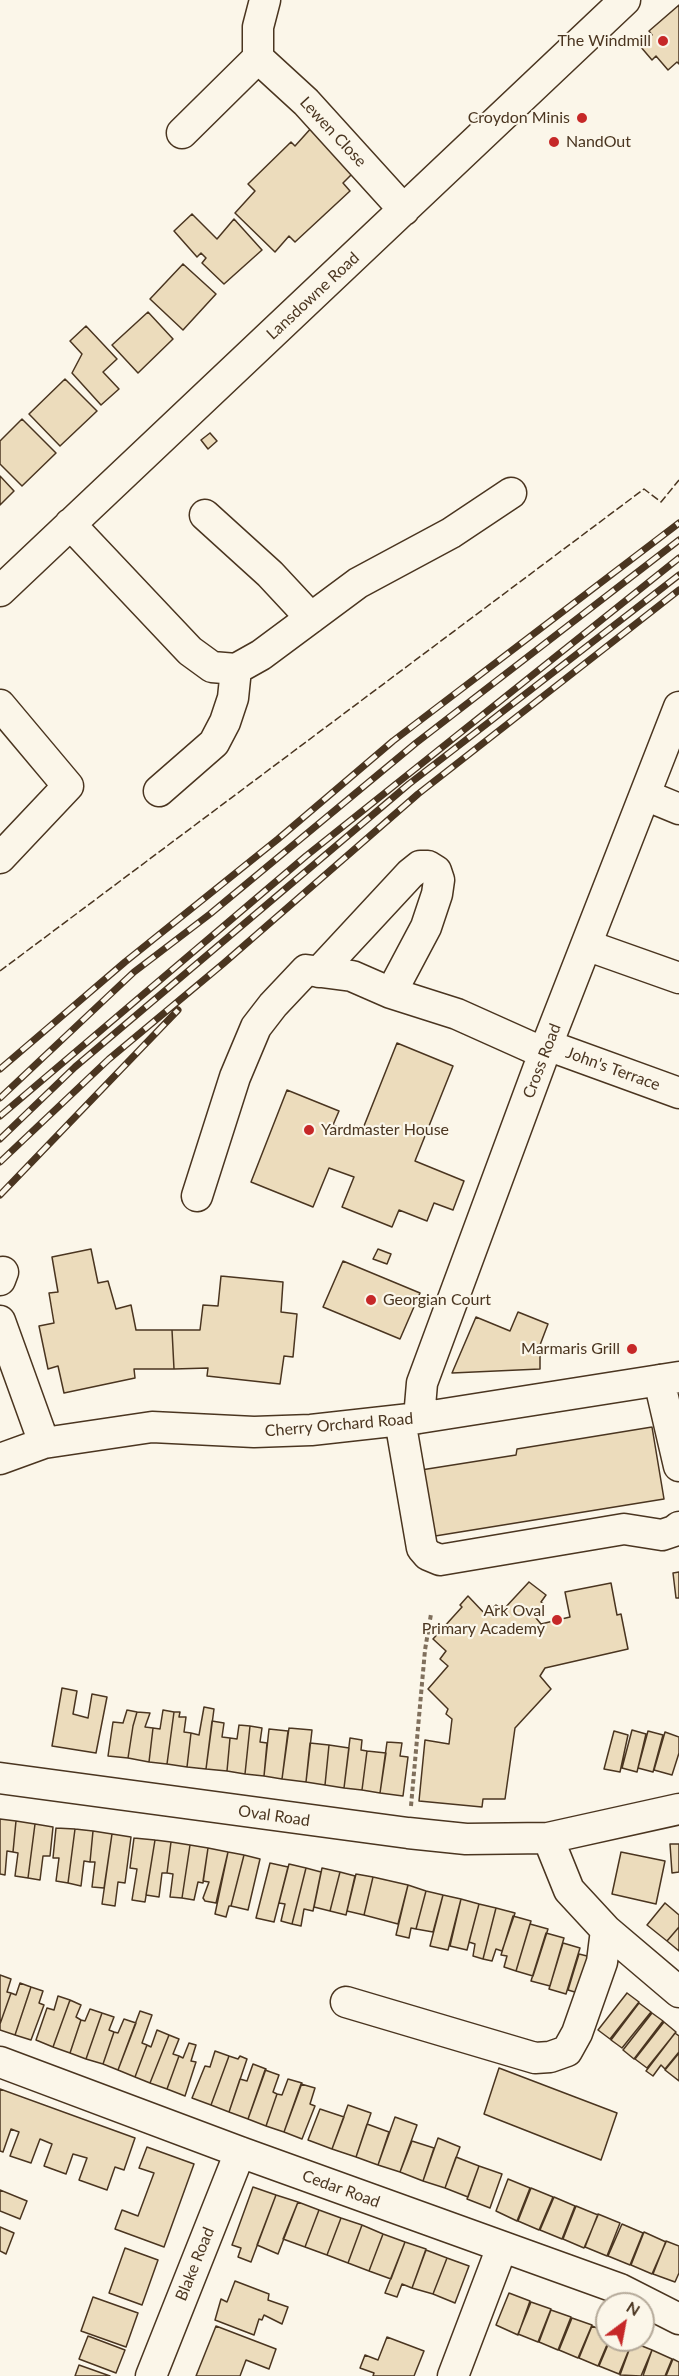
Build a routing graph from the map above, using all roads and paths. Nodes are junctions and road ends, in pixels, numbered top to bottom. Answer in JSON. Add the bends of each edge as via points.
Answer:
{"nodes":[{"id":1,"x":265,"y":0,"type":"edge"},
{"id":2,"x":625,"y":0,"type":"edge"},
{"id":3,"x":258,"y":58,"type":"junction"},
{"id":4,"x":182,"y":133,"type":"dead end"},
{"id":5,"x":404,"y":210,"type":"junction"},
{"id":6,"x":511,"y":493,"type":"dead end"},
{"id":7,"x":205,"y":515,"type":"dead end"},
{"id":8,"x":70,"y":524,"type":"junction"},
{"id":9,"x":0,"y":591,"type":"edge"},
{"id":10,"x":310,"y":618,"type":"junction"},
{"id":11,"x":236,"y":669,"type":"junction"},
{"id":12,"x":0,"y":705,"type":"edge"},
{"id":13,"x":679,"y":707,"type":"edge"},
{"id":14,"x":159,"y":791,"type":"dead end"},
{"id":15,"x":645,"y":795,"type":"junction"},
{"id":16,"x":679,"y":809,"type":"edge"},
{"id":17,"x":0,"y":858,"type":"edge"},
{"id":18,"x":586,"y":945,"type":"junction"},
{"id":19,"x":320,"y":972,"type":"junction"},
{"id":20,"x":679,"y":978,"type":"edge"},
{"id":21,"x":391,"y":993,"type":"junction"},
{"id":22,"x":546,"y":1049,"type":"junction"},
{"id":23,"x":679,"y":1093,"type":"edge"},
{"id":24,"x":197,"y":1196,"type":"dead end"},
{"id":25,"x":0,"y":1321,"type":"edge"},
{"id":26,"x":669,"y":1378,"type":"edge"},
{"id":27,"x":410,"y":1419,"type":"junction"},
{"id":28,"x":44,"y":1443,"type":"junction"},
{"id":29,"x":0,"y":1459,"type":"edge"},
{"id":30,"x":679,"y":1466,"type":"edge"},
{"id":31,"x":679,"y":1527,"type":"edge"},
{"id":32,"x":431,"y":1614,"type":"dead end"},
{"id":33,"x":0,"y":1778,"type":"edge"},
{"id":34,"x":679,"y":1809,"type":"edge"},
{"id":35,"x":408,"y":1833,"type":"junction"},
{"id":36,"x":548,"y":1838,"type":"junction"},
{"id":37,"x":606,"y":1930,"type":"junction"},
{"id":38,"x":679,"y":1992,"type":"edge"},
{"id":39,"x":346,"y":2002,"type":"dead end"},
{"id":40,"x":0,"y":2062,"type":"edge"},
{"id":41,"x":240,"y":2152,"type":"junction"},
{"id":42,"x":502,"y":2247,"type":"junction"},
{"id":43,"x":679,"y":2319,"type":"edge"},
{"id":44,"x":150,"y":2376,"type":"edge"},
{"id":45,"x":453,"y":2376,"type":"edge"}],
"edges":[{"from":1,"to":3,"type":"street","via":[[258,27]]},
{"from":2,"to":5,"type":"street","name":"Lansdowne Road"},
{"from":3,"to":4,"type":"street"},
{"from":3,"to":5,"type":"street","name":"Lewen Close","via":[[306,102]]},
{"from":5,"to":8,"type":"street","name":"Lansdowne Road"},
{"from":6,"to":10,"type":"street","via":[[451,533],[358,583]]},
{"from":7,"to":10,"type":"street","via":[[270,574]]},
{"from":8,"to":9,"type":"street","name":"Lansdowne Road"},
{"from":8,"to":11,"type":"street","via":[[190,651],[212,667]]},
{"from":10,"to":11,"type":"street"},
{"from":11,"to":14,"type":"street","via":[[233,698],[214,742]]},
{"from":12,"to":17,"type":"street","via":[[68,786]]},
{"from":13,"to":15,"type":"street","name":"Cross Road"},
{"from":15,"to":16,"type":"street"},
{"from":15,"to":18,"type":"street","name":"Cross Road"},
{"from":18,"to":20,"type":"street"},
{"from":18,"to":22,"type":"street","name":"Cross Road"},
{"from":19,"to":21,"type":"street","name":"John's Terrace","via":[[352,976]]},
{"from":19,"to":21,"type":"street","via":[[410,874],[428,866],[440,879],[437,894],[426,927]]},
{"from":19,"to":24,"type":"street","via":[[306,970],[256,1027],[234,1077]]},
{"from":21,"to":22,"type":"street","name":"John's Terrace"},
{"from":22,"to":23,"type":"street","name":"John's Terrace"},
{"from":22,"to":27,"type":"street","name":"Cross Road"},
{"from":25,"to":28,"type":"street"},
{"from":26,"to":27,"type":"street","name":"Cherry Orchard Road"},
{"from":26,"to":30,"type":"street"},
{"from":27,"to":28,"type":"street","name":"Cherry Orchard Road","via":[[311,1430],[152,1427]]},
{"from":27,"to":31,"type":"street","name":"Cross Road","via":[[422,1548],[440,1560],[624,1529],[662,1535]]},
{"from":28,"to":29,"type":"street","name":"Cherry Orchard Road"},
{"from":32,"to":35,"type":"path"},
{"from":33,"to":35,"type":"street","name":"Oval Road"},
{"from":34,"to":36,"type":"street","name":"Oval Road"},
{"from":35,"to":36,"type":"street","name":"Oval Road","via":[[466,1839]]},
{"from":36,"to":37,"type":"street","via":[[569,1890]]},
{"from":37,"to":38,"type":"street"},
{"from":37,"to":39,"type":"street","via":[[602,1962],[577,2033],[567,2051],[550,2056],[535,2058]]},
{"from":40,"to":41,"type":"street","name":"Cedar Road"},
{"from":41,"to":42,"type":"street","name":"Cedar Road"},
{"from":41,"to":44,"type":"street","name":"Blake Road"},
{"from":42,"to":43,"type":"street","name":"Cedar Road","via":[[620,2289]]},
{"from":42,"to":45,"type":"street"}]}
